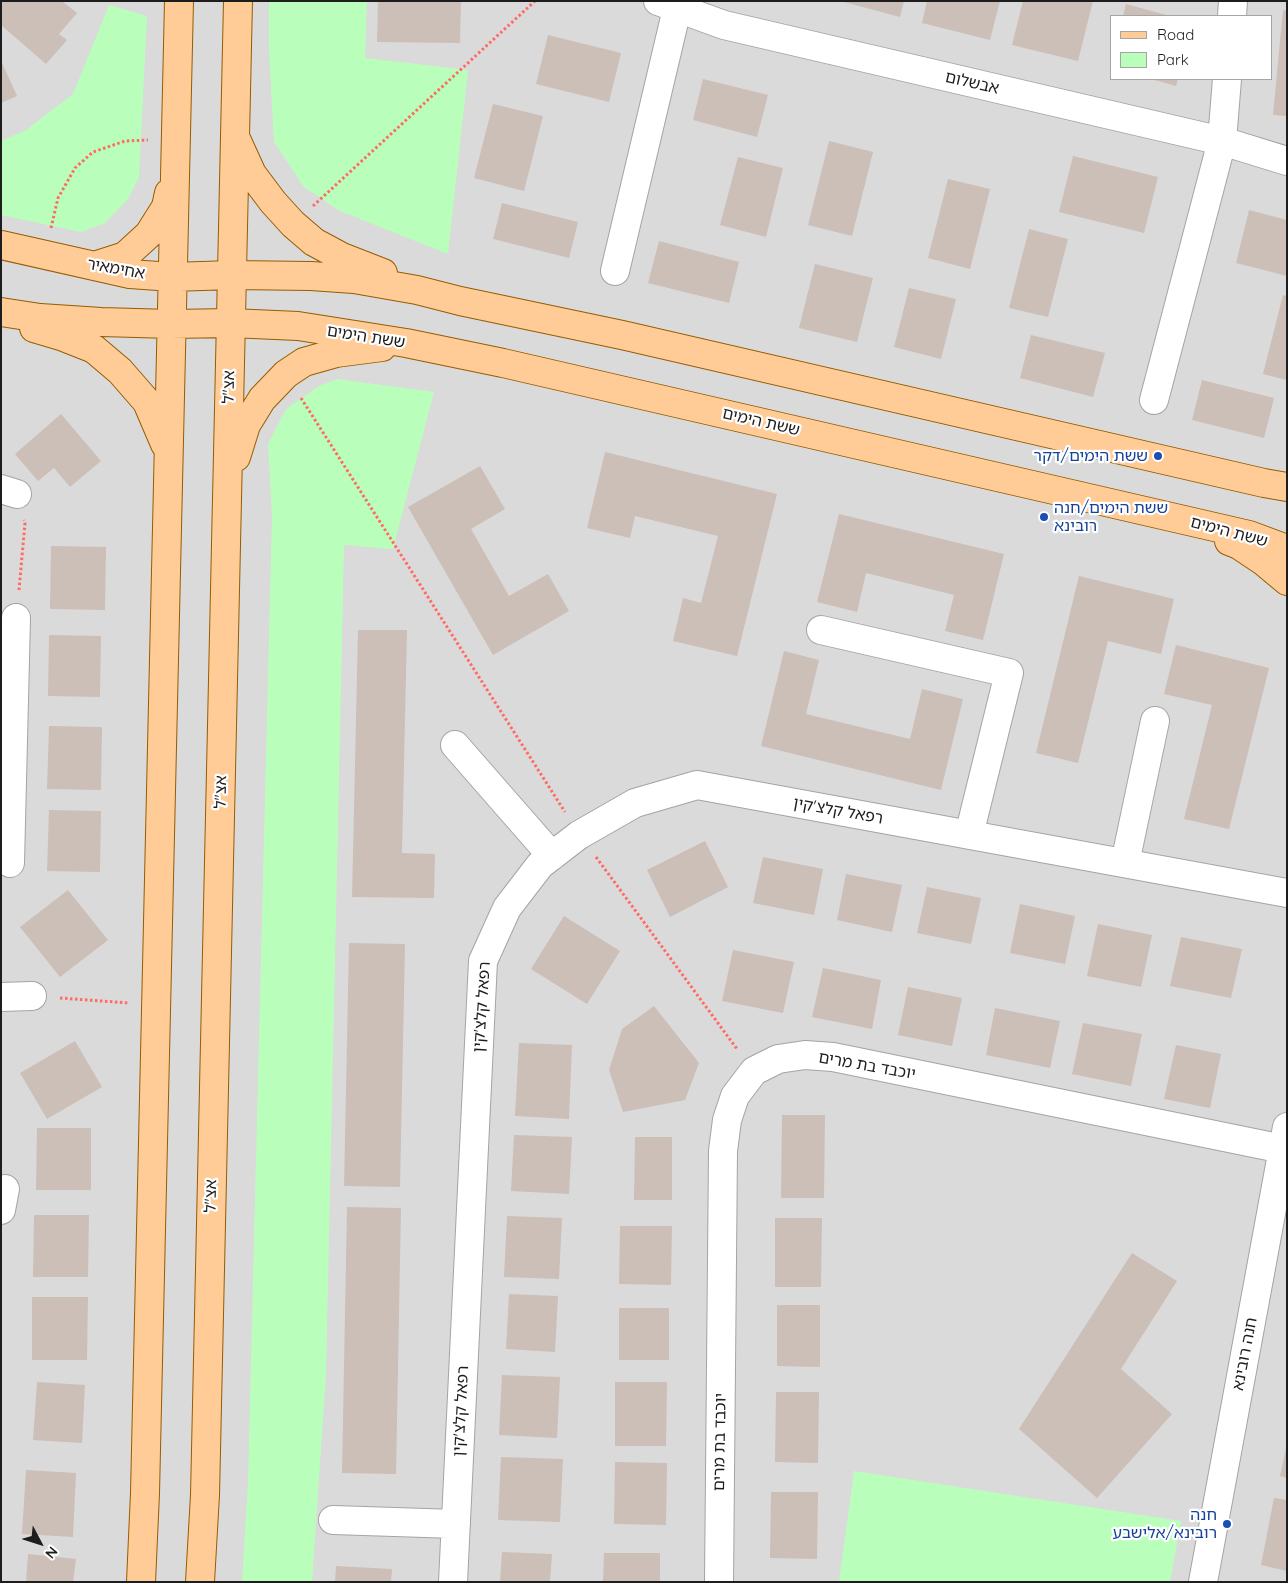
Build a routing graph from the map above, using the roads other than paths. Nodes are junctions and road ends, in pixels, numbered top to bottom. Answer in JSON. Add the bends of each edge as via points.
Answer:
{"nodes":[{"id":1,"x":179,"y":1,"type":"edge"},
{"id":2,"x":238,"y":1,"type":"edge"},
{"id":3,"x":1233,"y":1,"type":"edge"},
{"id":4,"x":667,"y":5,"type":"edge"},
{"id":5,"x":1232,"y":15,"type":"edge"},
{"id":6,"x":1227,"y":80,"type":"edge"},
{"id":7,"x":235,"y":137,"type":"junction"},
{"id":8,"x":1222,"y":141,"type":"junction"},
{"id":9,"x":175,"y":151,"type":"junction"},
{"id":10,"x":1287,"y":161,"type":"edge"},
{"id":11,"x":1,"y":245,"type":"edge"},
{"id":12,"x":94,"y":266,"type":"junction"},
{"id":13,"x":615,"y":272,"type":"dead end"},
{"id":14,"x":232,"y":275,"type":"junction"},
{"id":15,"x":172,"y":278,"type":"junction"},
{"id":16,"x":460,"y":301,"type":"junction"},
{"id":17,"x":1,"y":312,"type":"edge"},
{"id":18,"x":1,"y":318,"type":"edge"},
{"id":19,"x":231,"y":323,"type":"junction"},
{"id":20,"x":171,"y":324,"type":"junction"},
{"id":21,"x":406,"y":343,"type":"junction"},
{"id":22,"x":1154,"y":400,"type":"dead end"},
{"id":23,"x":168,"y":451,"type":"junction"},
{"id":24,"x":227,"y":484,"type":"junction"},
{"id":25,"x":1287,"y":487,"type":"edge"},
{"id":26,"x":1177,"y":519,"type":"junction"},
{"id":27,"x":1287,"y":549,"type":"edge"},
{"id":28,"x":1287,"y":581,"type":"edge"},
{"id":29,"x":16,"y":618,"type":"road end"},
{"id":30,"x":821,"y":630,"type":"dead end"},
{"id":31,"x":1155,"y":721,"type":"dead end"},
{"id":32,"x":455,"y":745,"type":"dead end"},
{"id":33,"x":7,"y":751,"type":"edge"},
{"id":34,"x":969,"y":835,"type":"junction"},
{"id":35,"x":552,"y":856,"type":"junction"},
{"id":36,"x":10,"y":863,"type":"dead end"},
{"id":37,"x":1125,"y":864,"type":"junction"},
{"id":38,"x":1287,"y":894,"type":"edge"},
{"id":39,"x":32,"y":996,"type":"road end"},
{"id":40,"x":1,"y":997,"type":"edge"},
{"id":41,"x":1285,"y":1138,"type":"edge"},
{"id":42,"x":334,"y":1520,"type":"dead end"},
{"id":43,"x":456,"y":1524,"type":"junction"},
{"id":44,"x":141,"y":1582,"type":"edge"},
{"id":45,"x":200,"y":1582,"type":"edge"},
{"id":46,"x":453,"y":1582,"type":"edge"},
{"id":47,"x":719,"y":1582,"type":"edge"},
{"id":48,"x":1203,"y":1582,"type":"edge"}],
"edges":[{"from":1,"to":9,"type":"main road"},
{"from":2,"to":7,"type":"main road","name":"אצ\"ל"},
{"from":3,"to":5,"type":"street"},
{"from":4,"to":8,"type":"street","name":"אבשלום","via":[[724,25]]},
{"from":4,"to":13,"type":"street"},
{"from":6,"to":8,"type":"street"},
{"from":7,"to":14,"type":"main road","name":"אצ\"ל"},
{"from":7,"to":16,"type":"main road","via":[[252,174],[273,202],[314,242],[342,258]]},
{"from":8,"to":10,"type":"street","name":"אבשלום"},
{"from":8,"to":22,"type":"street"},
{"from":9,"to":12,"type":"main road","via":[[166,207],[149,234],[125,256]]},
{"from":9,"to":15,"type":"main road"},
{"from":11,"to":12,"type":"main road","name":"אחימאיר"},
{"from":12,"to":15,"type":"main road","name":"אחימאיר"},
{"from":14,"to":15,"type":"main road","name":"אחימאיר"},
{"from":14,"to":16,"type":"main road","via":[[354,279]]},
{"from":14,"to":19,"type":"main road","name":"אצ\"ל"},
{"from":15,"to":20,"type":"main road"},
{"from":16,"to":25,"type":"main road"},
{"from":17,"to":20,"type":"main road","via":[[40,318]]},
{"from":18,"to":23,"type":"main road","via":[[94,349],[120,371],[147,402]]},
{"from":19,"to":20,"type":"main road"},
{"from":19,"to":21,"type":"main road","name":"ששת הימים","via":[[298,326]]},
{"from":19,"to":24,"type":"main road","name":"אצ\"ל"},
{"from":20,"to":23,"type":"main road"},
{"from":21,"to":24,"type":"main road","via":[[336,353],[304,362],[286,374],[262,399],[246,425]]},
{"from":21,"to":26,"type":"main road","name":"ששת הימים","via":[[523,367]]},
{"from":23,"to":44,"type":"main road"},
{"from":24,"to":45,"type":"main road","name":"אצ\"ל","via":[[205,1495]]},
{"from":26,"to":27,"type":"main road","name":"ששת הימים","via":[[1248,535]]},
{"from":26,"to":28,"type":"main road","via":[[1239,545]]},
{"from":29,"to":33,"type":"street"},
{"from":30,"to":34,"type":"street","via":[[1009,673]]},
{"from":31,"to":37,"type":"street"},
{"from":32,"to":35,"type":"street"},
{"from":33,"to":36,"type":"street"},
{"from":34,"to":35,"type":"street","name":"רפאל קלצ'קין","via":[[697,785],[634,803],[579,835]]},
{"from":34,"to":37,"type":"street","name":"רפאל קלצ'קין"},
{"from":35,"to":43,"type":"street","name":"רפאל קלצ'קין","via":[[540,865],[507,908],[483,962]]},
{"from":37,"to":38,"type":"street","name":"רפאל קלצ'קין"},
{"from":39,"to":40,"type":"street"},
{"from":41,"to":47,"type":"street","name":"יוכבד בת מרים","via":[[833,1057],[805,1055],[778,1060],[754,1072],[735,1096],[727,1120],[724,1151]]},
{"from":41,"to":48,"type":"street","name":"חנה רובינא"},
{"from":42,"to":43,"type":"street"},
{"from":43,"to":46,"type":"street","name":"רפאל קלצ'קין"}]}
